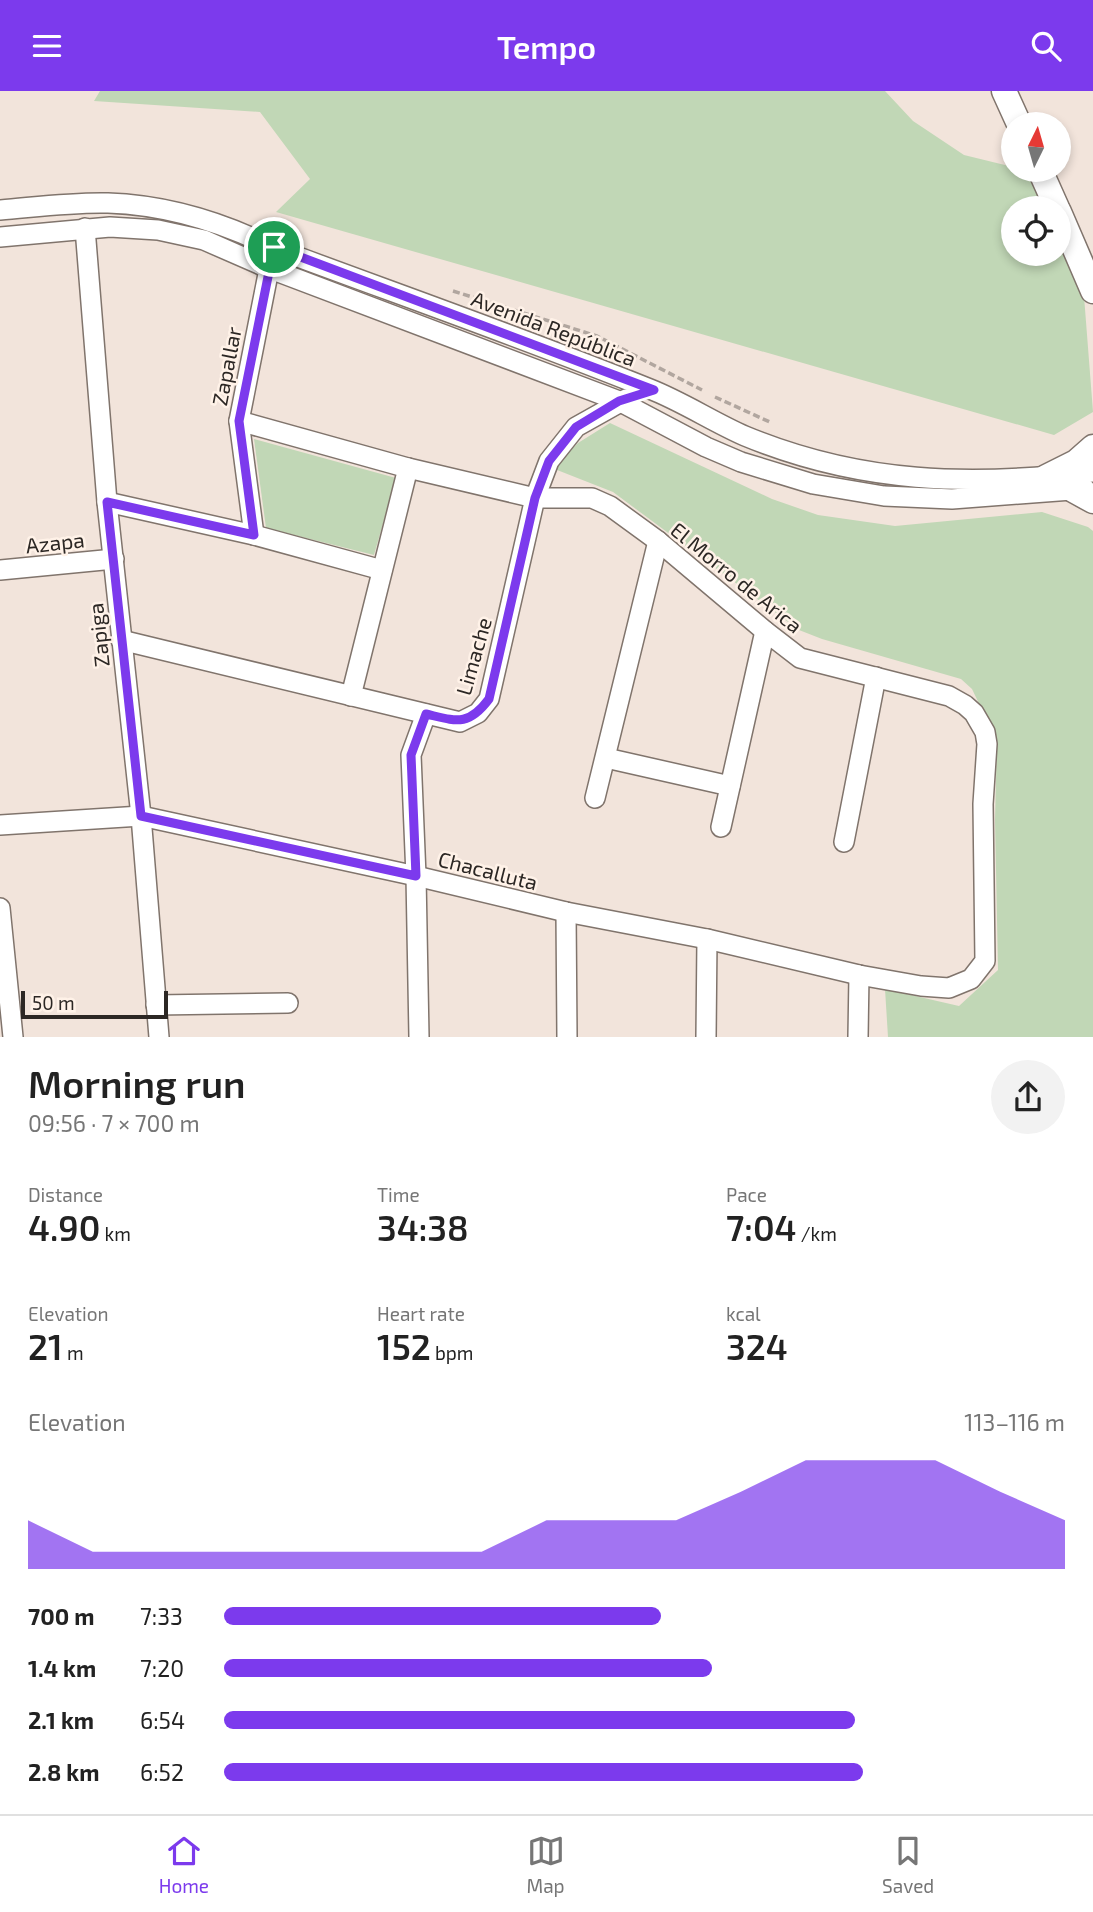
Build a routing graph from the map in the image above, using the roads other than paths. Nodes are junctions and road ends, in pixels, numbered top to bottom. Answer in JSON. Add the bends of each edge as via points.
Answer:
{"nodes":[{"id":1,"x":1004,"y":91,"type":"edge"},
{"id":2,"x":1014,"y":112,"type":"edge"},
{"id":3,"x":0,"y":210,"type":"edge"},
{"id":4,"x":85,"y":228,"type":"junction"},
{"id":5,"x":0,"y":237,"type":"edge"},
{"id":6,"x":1071,"y":240,"type":"edge"},
{"id":7,"x":274,"y":247,"type":"junction"},
{"id":8,"x":268,"y":268,"type":"junction"},
{"id":9,"x":1093,"y":291,"type":"edge"},
{"id":10,"x":654,"y":390,"type":"junction"},
{"id":11,"x":619,"y":401,"type":"junction"},
{"id":12,"x":239,"y":421,"type":"junction"},
{"id":13,"x":1093,"y":447,"type":"edge"},
{"id":14,"x":408,"y":468,"type":"junction"},
{"id":15,"x":1093,"y":471,"type":"edge"},
{"id":16,"x":1046,"y":477,"type":"junction"},
{"id":17,"x":1086,"y":493,"type":"edge"},
{"id":18,"x":535,"y":498,"type":"junction"},
{"id":19,"x":107,"y":502,"type":"junction"},
{"id":20,"x":254,"y":535,"type":"junction"},
{"id":21,"x":658,"y":541,"type":"junction"},
{"id":22,"x":114,"y":559,"type":"junction"},
{"id":23,"x":0,"y":570,"type":"edge"},
{"id":24,"x":382,"y":570,"type":"junction"},
{"id":25,"x":765,"y":631,"type":"junction"},
{"id":26,"x":121,"y":640,"type":"junction"},
{"id":27,"x":876,"y":677,"type":"junction"},
{"id":28,"x":351,"y":696,"type":"junction"},
{"id":29,"x":426,"y":714,"type":"junction"},
{"id":30,"x":606,"y":758,"type":"junction"},
{"id":31,"x":730,"y":786,"type":"junction"},
{"id":32,"x":595,"y":799,"type":"dead end"},
{"id":33,"x":141,"y":816,"type":"junction"},
{"id":34,"x":0,"y":825,"type":"edge"},
{"id":35,"x":721,"y":827,"type":"dead end"},
{"id":36,"x":844,"y":842,"type":"dead end"},
{"id":37,"x":416,"y":876,"type":"junction"},
{"id":38,"x":0,"y":908,"type":"edge"},
{"id":39,"x":566,"y":912,"type":"junction"},
{"id":40,"x":708,"y":939,"type":"junction"},
{"id":41,"x":859,"y":975,"type":"junction"},
{"id":42,"x":921,"y":986,"type":"joint"},
{"id":43,"x":288,"y":1003,"type":"dead end"},
{"id":44,"x":156,"y":1005,"type":"junction"},
{"id":45,"x":13,"y":1037,"type":"edge"},
{"id":46,"x":159,"y":1037,"type":"edge"},
{"id":47,"x":419,"y":1037,"type":"edge"},
{"id":48,"x":567,"y":1037,"type":"edge"},
{"id":49,"x":706,"y":1037,"type":"edge"},
{"id":50,"x":858,"y":1037,"type":"edge"}],
"edges":[{"from":1,"to":2,"type":"main road"},
{"from":3,"to":7,"type":"street","name":"Avenida República","via":[[82,203],[135,205],[218,223]]},
{"from":4,"to":5,"type":"street"},
{"from":4,"to":8,"type":"street","via":[[134,227],[182,234]]},
{"from":4,"to":19,"type":"street","name":"Zapiga"},
{"from":6,"to":9,"type":"main road"},
{"from":7,"to":8,"type":"street","name":"Zapallar"},
{"from":7,"to":10,"type":"street","name":"Avenida República"},
{"from":8,"to":11,"type":"street"},
{"from":8,"to":12,"type":"street","name":"Zapallar"},
{"from":10,"to":11,"type":"street","name":"Limache"},
{"from":10,"to":16,"type":"street","name":"Avenida República","via":[[746,436],[857,470],[945,480]]},
{"from":11,"to":17,"type":"street","via":[[741,462],[825,487],[952,499]]},
{"from":11,"to":18,"type":"street","name":"Limache","via":[[576,427],[549,461]]},
{"from":12,"to":14,"type":"street","name":"El Morro de Arica"},
{"from":12,"to":20,"type":"street","name":"Zapallar"},
{"from":13,"to":16,"type":"main road"},
{"from":14,"to":18,"type":"street","name":"El Morro de Arica"},
{"from":14,"to":24,"type":"street"},
{"from":15,"to":16,"type":"street","name":"Avenida República"},
{"from":18,"to":21,"type":"street","name":"El Morro de Arica","via":[[592,498]]},
{"from":18,"to":29,"type":"street","name":"Limache","via":[[489,699],[478,713],[460,722]]},
{"from":19,"to":20,"type":"street"},
{"from":19,"to":22,"type":"street","name":"Zapiga"},
{"from":20,"to":24,"type":"street"},
{"from":21,"to":25,"type":"street","name":"El Morro de Arica"},
{"from":21,"to":30,"type":"street"},
{"from":22,"to":23,"type":"street","name":"Azapa"},
{"from":22,"to":26,"type":"street","name":"Zapiga"},
{"from":24,"to":28,"type":"street"},
{"from":25,"to":27,"type":"street","name":"El Morro de Arica","via":[[800,657]]},
{"from":25,"to":31,"type":"street"},
{"from":26,"to":28,"type":"street","name":"Limache"},
{"from":26,"to":33,"type":"street","name":"Zapiga"},
{"from":27,"to":36,"type":"street"},
{"from":27,"to":42,"type":"street","name":"El Morro de Arica","via":[[957,700],[974,713],[987,744],[985,961],[971,979],[950,988]]},
{"from":28,"to":29,"type":"street","name":"Limache"},
{"from":29,"to":37,"type":"street","via":[[411,755]]},
{"from":30,"to":31,"type":"street"},
{"from":30,"to":32,"type":"street"},
{"from":31,"to":35,"type":"street"},
{"from":33,"to":34,"type":"street","name":"Chacalluta"},
{"from":33,"to":37,"type":"street","name":"Chacalluta"},
{"from":33,"to":44,"type":"street","name":"Zapiga"},
{"from":37,"to":39,"type":"street","name":"Chacalluta"},
{"from":37,"to":47,"type":"street"},
{"from":38,"to":45,"type":"street"},
{"from":39,"to":40,"type":"street","name":"Chacalluta"},
{"from":39,"to":48,"type":"street"},
{"from":40,"to":41,"type":"street","name":"Chacalluta"},
{"from":40,"to":49,"type":"street"},
{"from":41,"to":42,"type":"street","name":"Chacalluta"},
{"from":41,"to":50,"type":"street"},
{"from":43,"to":44,"type":"street"},
{"from":44,"to":46,"type":"street","name":"Zapiga"}]}
